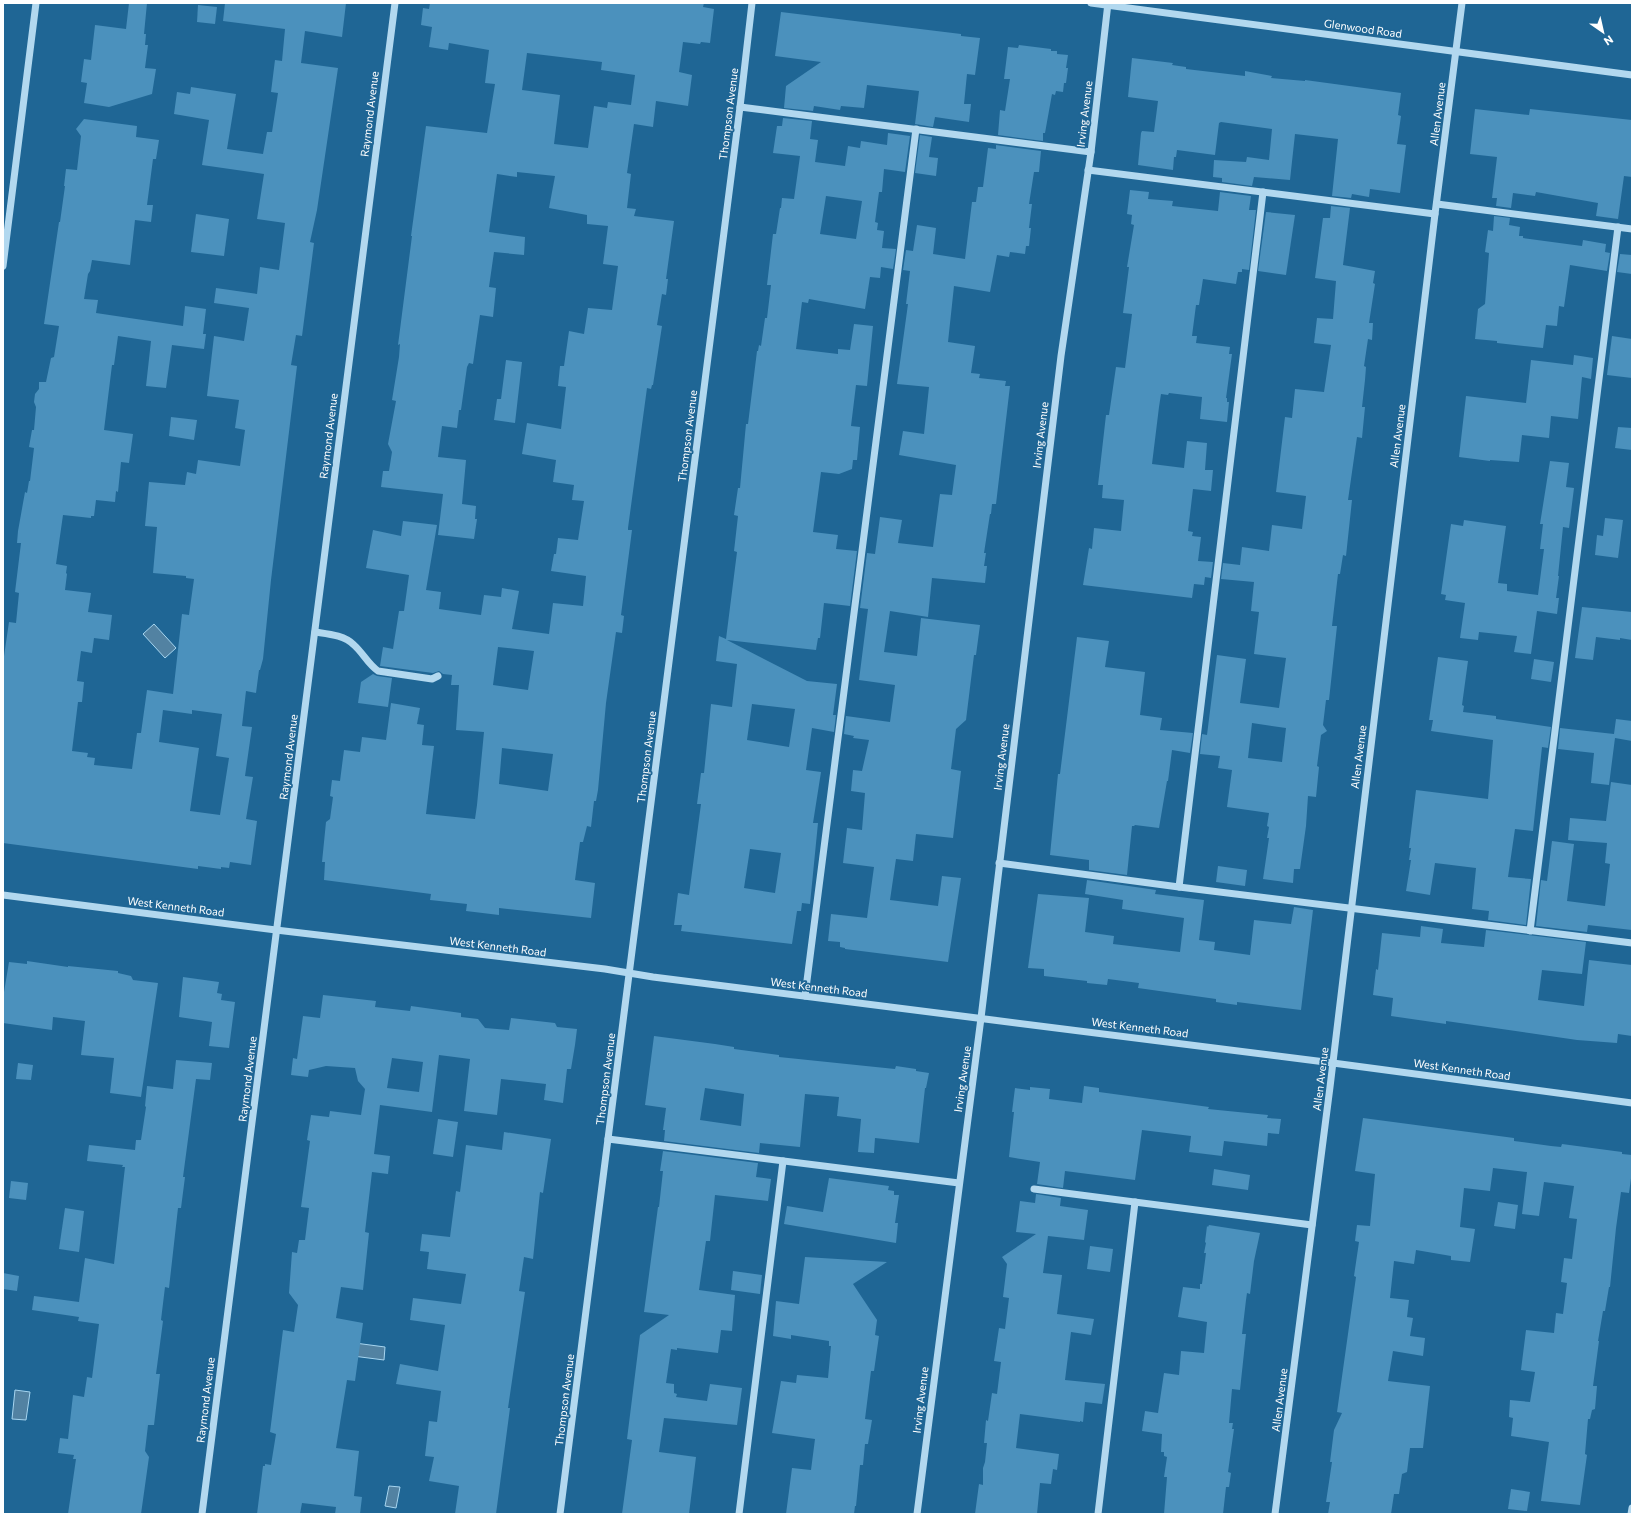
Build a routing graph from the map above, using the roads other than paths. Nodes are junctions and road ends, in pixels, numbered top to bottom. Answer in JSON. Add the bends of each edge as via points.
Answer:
{"nodes":[{"id":1,"x":36,"y":3,"type":"edge"},
{"id":2,"x":395,"y":3,"type":"edge"},
{"id":3,"x":752,"y":3,"type":"edge"},
{"id":4,"x":1091,"y":3,"type":"edge"},
{"id":5,"x":1462,"y":3,"type":"edge"},
{"id":6,"x":1108,"y":4,"type":"edge"},
{"id":7,"x":1456,"y":52,"type":"junction"},
{"id":8,"x":1632,"y":75,"type":"edge"},
{"id":9,"x":740,"y":107,"type":"junction"},
{"id":10,"x":916,"y":129,"type":"junction"},
{"id":11,"x":1091,"y":152,"type":"junction"},
{"id":12,"x":1088,"y":170,"type":"junction"},
{"id":13,"x":1263,"y":192,"type":"junction"},
{"id":14,"x":1437,"y":204,"type":"junction"},
{"id":15,"x":1435,"y":214,"type":"junction"},
{"id":16,"x":1618,"y":227,"type":"junction"},
{"id":17,"x":1632,"y":229,"type":"edge"},
{"id":18,"x":3,"y":266,"type":"edge"},
{"id":19,"x":314,"y":632,"type":"junction"},
{"id":20,"x":438,"y":676,"type":"dead end"},
{"id":21,"x":999,"y":863,"type":"junction"},
{"id":22,"x":1179,"y":887,"type":"junction"},
{"id":23,"x":3,"y":895,"type":"edge"},
{"id":24,"x":1351,"y":908,"type":"junction"},
{"id":25,"x":276,"y":930,"type":"junction"},
{"id":26,"x":1530,"y":931,"type":"junction"},
{"id":27,"x":1632,"y":943,"type":"edge"},
{"id":28,"x":630,"y":973,"type":"junction"},
{"id":29,"x":805,"y":996,"type":"junction"},
{"id":30,"x":981,"y":1018,"type":"junction"},
{"id":31,"x":1333,"y":1063,"type":"junction"},
{"id":32,"x":1632,"y":1103,"type":"edge"},
{"id":33,"x":608,"y":1139,"type":"junction"},
{"id":34,"x":783,"y":1161,"type":"junction"},
{"id":35,"x":959,"y":1183,"type":"junction"},
{"id":36,"x":1034,"y":1189,"type":"dead end"},
{"id":37,"x":1135,"y":1202,"type":"junction"},
{"id":38,"x":1312,"y":1225,"type":"junction"},
{"id":39,"x":1632,"y":1508,"type":"edge"},
{"id":40,"x":202,"y":1514,"type":"edge"},
{"id":41,"x":560,"y":1514,"type":"edge"},
{"id":42,"x":739,"y":1514,"type":"edge"},
{"id":43,"x":917,"y":1514,"type":"edge"},
{"id":44,"x":1098,"y":1514,"type":"edge"},
{"id":45,"x":1275,"y":1514,"type":"edge"},
{"id":46,"x":1631,"y":1514,"type":"edge"}],
"edges":[{"from":1,"to":18,"type":"street"},
{"from":2,"to":19,"type":"street","name":"Raymond Avenue"},
{"from":3,"to":9,"type":"street","name":"Thompson Avenue"},
{"from":4,"to":6,"type":"street","name":"Glenwood Road"},
{"from":5,"to":7,"type":"street","name":"Allen Avenue"},
{"from":6,"to":7,"type":"street","name":"Glenwood Road"},
{"from":6,"to":11,"type":"street","name":"Irving Avenue"},
{"from":7,"to":8,"type":"street","name":"Glenwood Road"},
{"from":7,"to":14,"type":"street","name":"Allen Avenue"},
{"from":9,"to":10,"type":"street"},
{"from":9,"to":28,"type":"street","name":"Thompson Avenue"},
{"from":10,"to":11,"type":"street"},
{"from":10,"to":29,"type":"street"},
{"from":11,"to":12,"type":"street","name":"Irving Avenue"},
{"from":12,"to":13,"type":"street"},
{"from":12,"to":21,"type":"street","name":"Irving Avenue","via":[[1061,356]]},
{"from":13,"to":15,"type":"street"},
{"from":13,"to":22,"type":"street"},
{"from":14,"to":15,"type":"street","name":"Allen Avenue"},
{"from":14,"to":16,"type":"street"},
{"from":15,"to":24,"type":"street","name":"Allen Avenue"},
{"from":16,"to":17,"type":"street"},
{"from":16,"to":26,"type":"street"},
{"from":19,"to":20,"type":"street","via":[[346,639],[378,671],[432,679]]},
{"from":19,"to":25,"type":"street","name":"Raymond Avenue"},
{"from":21,"to":22,"type":"street"},
{"from":21,"to":30,"type":"street","name":"Irving Avenue"},
{"from":22,"to":24,"type":"street"},
{"from":23,"to":25,"type":"street","name":"West Kenneth Road"},
{"from":24,"to":26,"type":"street"},
{"from":24,"to":31,"type":"street","name":"Allen Avenue"},
{"from":25,"to":28,"type":"street","name":"West Kenneth Road"},
{"from":25,"to":40,"type":"street","name":"Raymond Avenue"},
{"from":26,"to":27,"type":"street"},
{"from":28,"to":29,"type":"street","name":"West Kenneth Road"},
{"from":28,"to":33,"type":"street","name":"Thompson Avenue"},
{"from":29,"to":30,"type":"street","name":"West Kenneth Road"},
{"from":30,"to":31,"type":"street","name":"West Kenneth Road"},
{"from":30,"to":35,"type":"street","name":"Irving Avenue"},
{"from":31,"to":32,"type":"street","name":"West Kenneth Road"},
{"from":31,"to":38,"type":"street","name":"Allen Avenue"},
{"from":33,"to":34,"type":"street"},
{"from":33,"to":41,"type":"street","name":"Thompson Avenue"},
{"from":34,"to":35,"type":"street"},
{"from":34,"to":42,"type":"street"},
{"from":35,"to":43,"type":"street","name":"Irving Avenue"},
{"from":36,"to":37,"type":"street"},
{"from":37,"to":38,"type":"street"},
{"from":37,"to":44,"type":"street"},
{"from":38,"to":45,"type":"street","name":"Allen Avenue"},
{"from":39,"to":46,"type":"street"}]}
